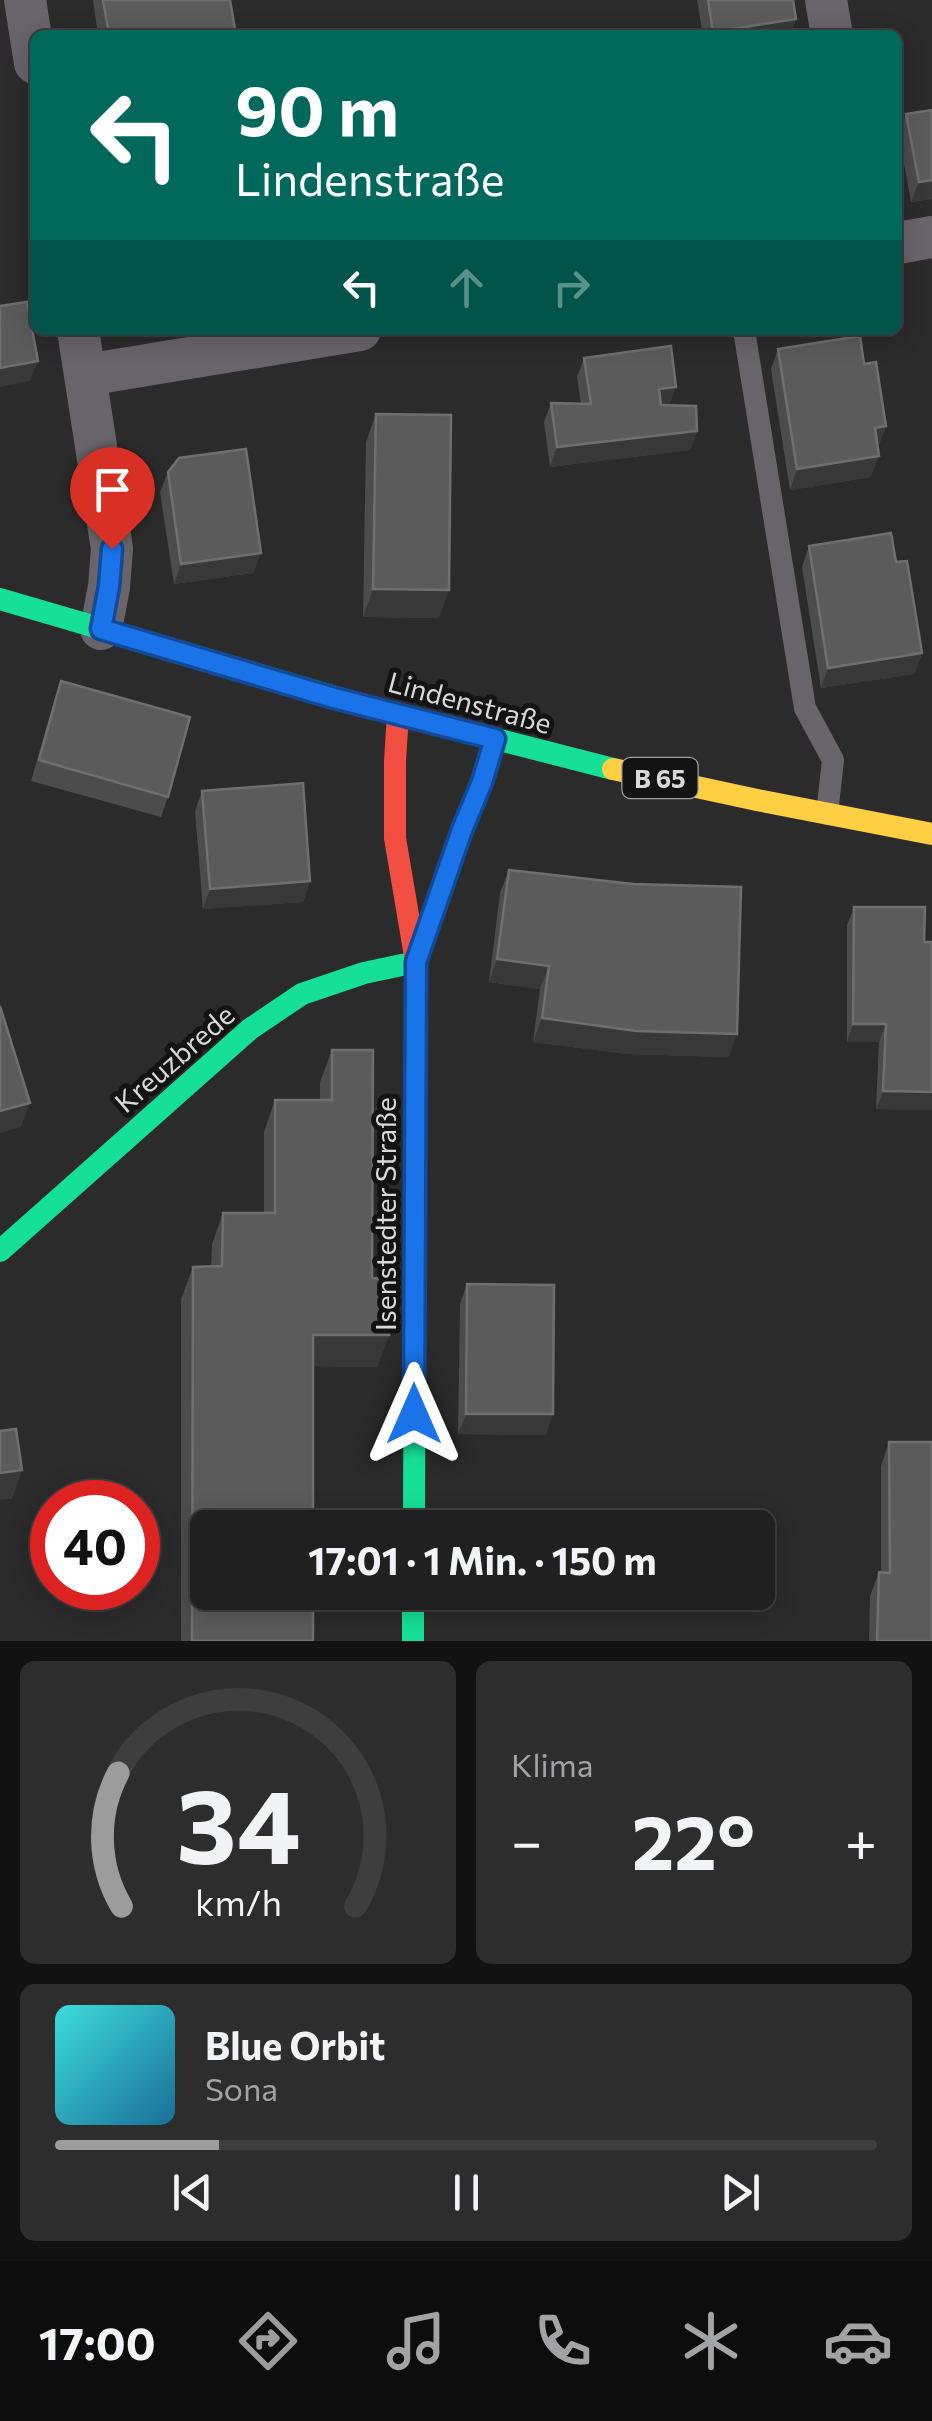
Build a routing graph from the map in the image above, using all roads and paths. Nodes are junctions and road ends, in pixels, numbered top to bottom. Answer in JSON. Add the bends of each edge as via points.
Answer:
{"nodes":[{"id":1,"x":25,"y":0,"type":"edge"},
{"id":2,"x":826,"y":0,"type":"edge"},
{"id":3,"x":831,"y":30,"type":"edge"},
{"id":4,"x":30,"y":32,"type":"edge"},
{"id":5,"x":932,"y":237,"type":"edge"},
{"id":6,"x":902,"y":242,"type":"edge"},
{"id":7,"x":79,"y":335,"type":"edge"},
{"id":8,"x":330,"y":335,"type":"edge"},
{"id":9,"x":745,"y":335,"type":"edge"},
{"id":10,"x":86,"y":375,"type":"junction"},
{"id":11,"x":0,"y":599,"type":"edge"},
{"id":12,"x":101,"y":629,"type":"junction"},
{"id":13,"x":398,"y":714,"type":"junction"},
{"id":14,"x":495,"y":739,"type":"junction"},
{"id":15,"x":827,"y":814,"type":"junction"},
{"id":16,"x":932,"y":834,"type":"edge"},
{"id":17,"x":416,"y":962,"type":"junction"},
{"id":18,"x":0,"y":1251,"type":"edge"},
{"id":19,"x":414,"y":1510,"type":"edge"},
{"id":20,"x":413,"y":1610,"type":"edge"},
{"id":21,"x":413,"y":1641,"type":"edge"}],
"edges":[{"from":1,"to":4,"type":"street"},
{"from":2,"to":3,"type":"street"},
{"from":5,"to":6,"type":"street"},
{"from":7,"to":10,"type":"street"},
{"from":8,"to":10,"type":"street"},
{"from":9,"to":15,"type":"lane","via":[[806,708],[834,760]]},
{"from":10,"to":12,"type":"street","via":[[112,549]]},
{"from":11,"to":12,"type":"main road","name":"Lindenstraße","number":"B 65"},
{"from":12,"to":13,"type":"main road","name":"Lindenstraße","number":"B 65"},
{"from":13,"to":14,"type":"main road","name":"Lindenstraße","number":"B 65"},
{"from":13,"to":17,"type":"main road","name":"Isenstedter Straße","via":[[396,838]]},
{"from":14,"to":15,"type":"main road","name":"Lindenstraße","number":"B 65"},
{"from":14,"to":17,"type":"main road","name":"Isenstedter Straße"},
{"from":15,"to":16,"type":"main road","name":"Lindenstraße","number":"B 65"},
{"from":17,"to":18,"type":"main road","name":"Kreuzbrede","via":[[302,994],[250,1030]]},
{"from":17,"to":19,"type":"main road","name":"Isenstedter Straße"},
{"from":20,"to":21,"type":"main road"}]}
